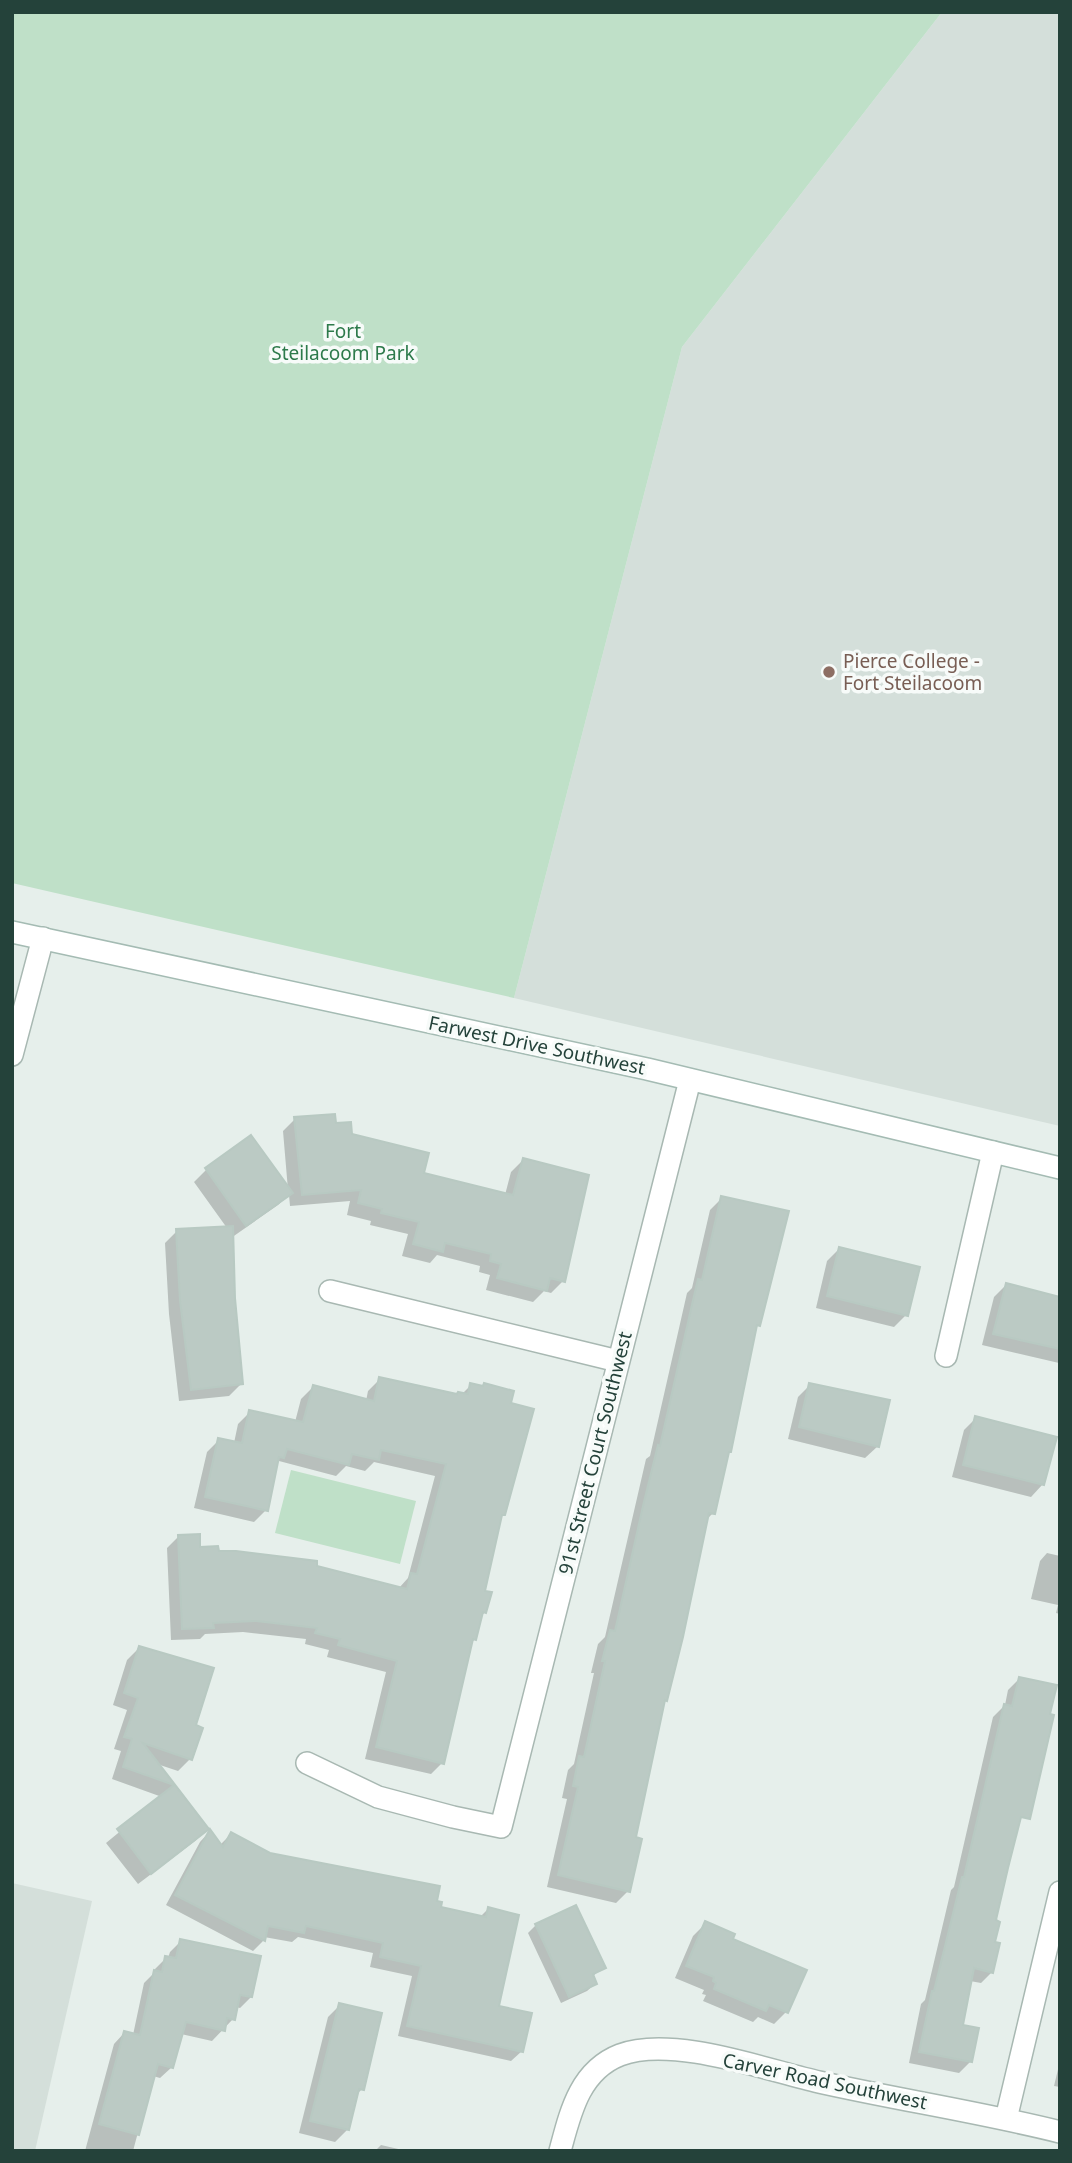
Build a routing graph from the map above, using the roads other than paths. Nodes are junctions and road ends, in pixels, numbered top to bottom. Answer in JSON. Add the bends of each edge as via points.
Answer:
{"nodes":[{"id":1,"x":12,"y":932,"type":"edge"},
{"id":2,"x":43,"y":938,"type":"junction"},
{"id":3,"x":12,"y":1055,"type":"edge"},
{"id":4,"x":690,"y":1080,"type":"junction"},
{"id":5,"x":993,"y":1152,"type":"junction"},
{"id":6,"x":1060,"y":1168,"type":"edge"},
{"id":7,"x":330,"y":1291,"type":"dead end"},
{"id":8,"x":946,"y":1356,"type":"dead end"},
{"id":9,"x":618,"y":1361,"type":"junction"},
{"id":10,"x":306,"y":1763,"type":"dead end"},
{"id":11,"x":1060,"y":1892,"type":"edge"},
{"id":12,"x":1006,"y":2119,"type":"junction"},
{"id":13,"x":1060,"y":2132,"type":"edge"},
{"id":14,"x":560,"y":2151,"type":"edge"}],
"edges":[{"from":1,"to":2,"type":"street","name":"Farwest Drive Southwest"},
{"from":2,"to":3,"type":"street"},
{"from":2,"to":4,"type":"street","name":"Farwest Drive Southwest"},
{"from":4,"to":5,"type":"street","name":"Farwest Drive Southwest"},
{"from":4,"to":9,"type":"street","name":"91st Street Court Southwest"},
{"from":5,"to":6,"type":"street","name":"Farwest Drive Southwest"},
{"from":5,"to":8,"type":"street"},
{"from":7,"to":9,"type":"street"},
{"from":9,"to":10,"type":"street","name":"91st Street Court Southwest","via":[[501,1827],[379,1797]]},
{"from":11,"to":12,"type":"street"},
{"from":12,"to":13,"type":"street","name":"Carver Road Southwest"},
{"from":12,"to":14,"type":"street","name":"Carver Road Southwest","via":[[724,2058],[643,2051],[619,2056],[594,2073],[579,2091]]}]}
